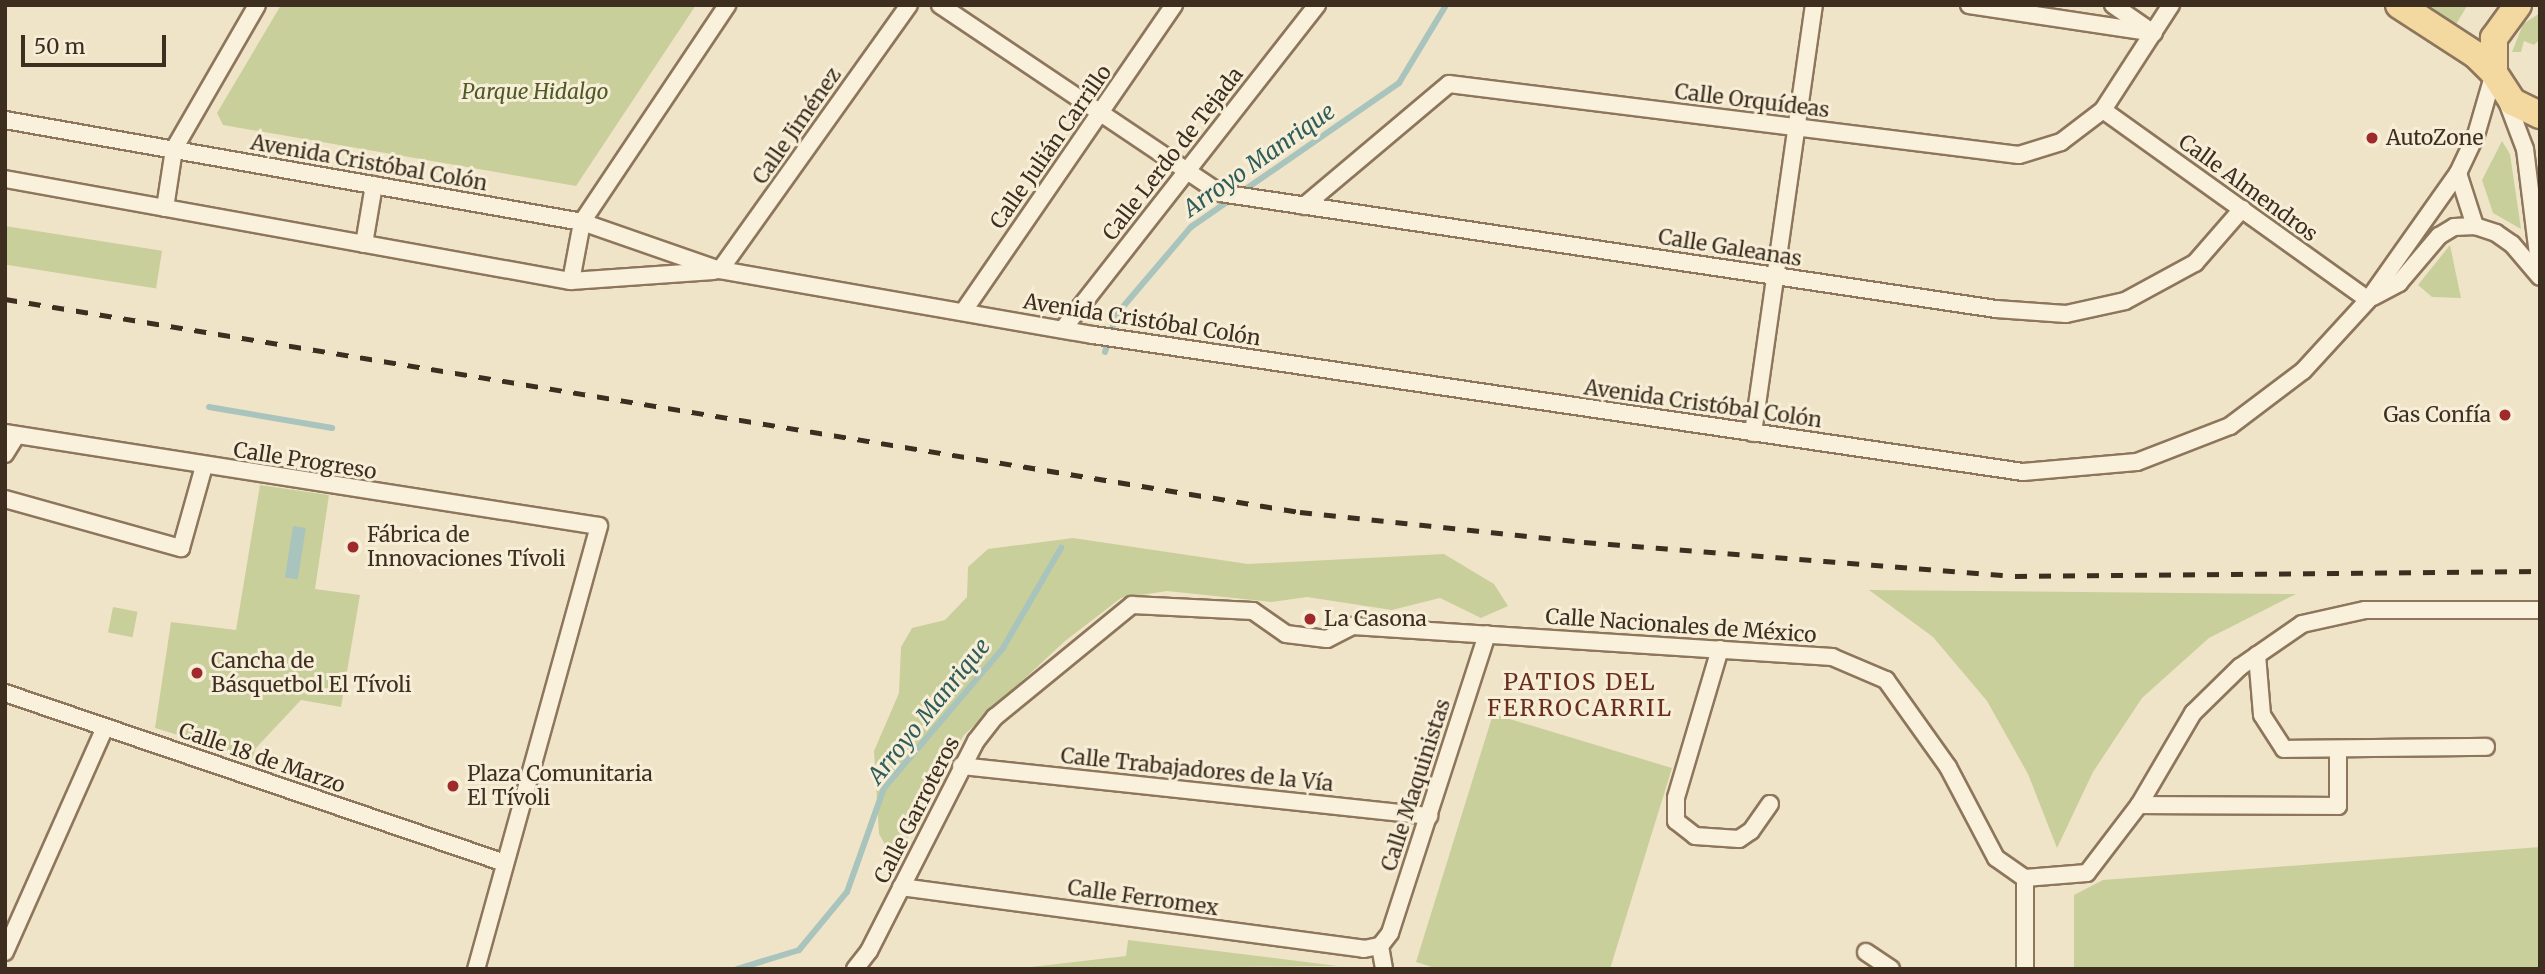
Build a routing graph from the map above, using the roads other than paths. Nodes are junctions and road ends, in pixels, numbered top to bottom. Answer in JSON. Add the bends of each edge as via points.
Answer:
{"nodes":[{"id":1,"x":257,"y":5,"type":"edge"},
{"id":2,"x":727,"y":5,"type":"edge"},
{"id":3,"x":908,"y":5,"type":"edge"},
{"id":4,"x":940,"y":5,"type":"edge"},
{"id":5,"x":1174,"y":5,"type":"edge"},
{"id":6,"x":1317,"y":5,"type":"edge"},
{"id":7,"x":1814,"y":5,"type":"edge"},
{"id":8,"x":1969,"y":5,"type":"edge"},
{"id":9,"x":2113,"y":5,"type":"edge"},
{"id":10,"x":2171,"y":5,"type":"edge"},
{"id":11,"x":2399,"y":5,"type":"edge"},
{"id":12,"x":2518,"y":5,"type":"edge"},
{"id":13,"x":2154,"y":33,"type":"junction"},
{"id":14,"x":2498,"y":82,"type":"junction"},
{"id":15,"x":2103,"y":110,"type":"junction"},
{"id":16,"x":1100,"y":113,"type":"junction"},
{"id":17,"x":2540,"y":115,"type":"edge"},
{"id":18,"x":5,"y":120,"type":"edge"},
{"id":19,"x":1796,"y":127,"type":"junction"},
{"id":20,"x":174,"y":149,"type":"junction"},
{"id":21,"x":1186,"y":170,"type":"junction"},
{"id":22,"x":2458,"y":173,"type":"junction"},
{"id":23,"x":5,"y":179,"type":"edge"},
{"id":24,"x":374,"y":185,"type":"junction"},
{"id":25,"x":1304,"y":205,"type":"junction"},
{"id":26,"x":164,"y":208,"type":"junction"},
{"id":27,"x":2242,"y":209,"type":"junction"},
{"id":28,"x":582,"y":222,"type":"junction"},
{"id":29,"x":2475,"y":226,"type":"junction"},
{"id":30,"x":363,"y":244,"type":"junction"},
{"id":31,"x":720,"y":270,"type":"junction"},
{"id":32,"x":2540,"y":274,"type":"edge"},
{"id":33,"x":1776,"y":276,"type":"junction"},
{"id":34,"x":571,"y":281,"type":"junction"},
{"id":35,"x":2368,"y":300,"type":"junction"},
{"id":36,"x":963,"y":312,"type":"junction"},
{"id":37,"x":1063,"y":330,"type":"junction"},
{"id":38,"x":1754,"y":433,"type":"junction"},
{"id":39,"x":11,"y":434,"type":"edge"},
{"id":40,"x":5,"y":454,"type":"edge"},
{"id":41,"x":204,"y":466,"type":"junction"},
{"id":42,"x":5,"y":499,"type":"edge"},
{"id":43,"x":1132,"y":605,"type":"joint"},
{"id":44,"x":2540,"y":610,"type":"edge"},
{"id":45,"x":1487,"y":634,"type":"junction"},
{"id":46,"x":1720,"y":649,"type":"junction"},
{"id":47,"x":2257,"y":655,"type":"junction"},
{"id":48,"x":5,"y":693,"type":"edge"},
{"id":49,"x":105,"y":727,"type":"junction"},
{"id":50,"x":2486,"y":747,"type":"dead end"},
{"id":51,"x":2337,"y":749,"type":"junction"},
{"id":52,"x":961,"y":766,"type":"junction"},
{"id":53,"x":1770,"y":804,"type":"dead end"},
{"id":54,"x":2138,"y":805,"type":"junction"},
{"id":55,"x":1429,"y":816,"type":"junction"},
{"id":56,"x":505,"y":863,"type":"junction"},
{"id":57,"x":2025,"y":878,"type":"junction"},
{"id":58,"x":901,"y":887,"type":"junction"},
{"id":59,"x":9,"y":933,"type":"edge"},
{"id":60,"x":1380,"y":946,"type":"junction"},
{"id":61,"x":1866,"y":951,"type":"dead end"},
{"id":62,"x":5,"y":952,"type":"edge"},
{"id":63,"x":475,"y":969,"type":"edge"},
{"id":64,"x":855,"y":969,"type":"edge"},
{"id":65,"x":1384,"y":969,"type":"edge"},
{"id":66,"x":1891,"y":969,"type":"edge"},
{"id":67,"x":2025,"y":969,"type":"edge"}],
"edges":[{"from":1,"to":20,"type":"street"},
{"from":2,"to":28,"type":"street"},
{"from":3,"to":31,"type":"street","name":"Calle Jiménez"},
{"from":4,"to":16,"type":"street","name":"Calle Galeanas"},
{"from":5,"to":16,"type":"street","name":"Calle Julián Carrillo"},
{"from":6,"to":21,"type":"street","name":"Calle Lerdo de Tejada"},
{"from":7,"to":19,"type":"street"},
{"from":8,"to":13,"type":"street"},
{"from":9,"to":13,"type":"street"},
{"from":10,"to":13,"type":"street","name":"Calle Orquídeas"},
{"from":11,"to":14,"type":"main road","via":[[2476,55]]},
{"from":12,"to":14,"type":"main road","via":[[2494,38]]},
{"from":13,"to":15,"type":"street","name":"Calle Orquídeas"},
{"from":14,"to":17,"type":"main road","via":[[2525,110]]},
{"from":14,"to":22,"type":"street","name":"Avenida Cristóbal Colón"},
{"from":14,"to":32,"type":"street","via":[[2525,149]]},
{"from":15,"to":19,"type":"street","name":"Calle Orquídeas","via":[[2061,142],[2019,155]]},
{"from":15,"to":27,"type":"street","name":"Calle Almendros"},
{"from":16,"to":21,"type":"street","name":"Calle Galeanas"},
{"from":16,"to":36,"type":"street","name":"Calle Julián Carrillo"},
{"from":18,"to":20,"type":"street","name":"Avenida Cristóbal Colón"},
{"from":19,"to":25,"type":"street","name":"Calle Orquídeas","via":[[1449,83]]},
{"from":19,"to":33,"type":"street"},
{"from":20,"to":24,"type":"street","name":"Avenida Cristóbal Colón"},
{"from":20,"to":26,"type":"street"},
{"from":21,"to":25,"type":"street","name":"Calle Galeanas","via":[[1220,193]]},
{"from":21,"to":37,"type":"street","name":"Calle Lerdo de Tejada"},
{"from":22,"to":29,"type":"street"},
{"from":22,"to":35,"type":"street","name":"Avenida Cristóbal Colón"},
{"from":23,"to":26,"type":"street","name":"Avenida Cristóbal Colón"},
{"from":24,"to":28,"type":"street","name":"Avenida Cristóbal Colón"},
{"from":24,"to":30,"type":"street"},
{"from":25,"to":33,"type":"street","name":"Calle Galeanas"},
{"from":26,"to":30,"type":"street","name":"Avenida Cristóbal Colón"},
{"from":27,"to":33,"type":"street","name":"Calle Galeanas","via":[[2195,263],[2125,301],[2066,314],[1996,309]]},
{"from":27,"to":35,"type":"street","name":"Calle Almendros"},
{"from":28,"to":31,"type":"street","name":"Avenida Cristóbal Colón"},
{"from":28,"to":34,"type":"street"},
{"from":29,"to":32,"type":"street","via":[[2512,244]]},
{"from":29,"to":35,"type":"street","via":[[2454,227],[2439,236],[2399,283]]},
{"from":30,"to":34,"type":"street","name":"Avenida Cristóbal Colón"},
{"from":31,"to":34,"type":"street","name":"Avenida Cristóbal Colón"},
{"from":31,"to":36,"type":"street","name":"Avenida Cristóbal Colón"},
{"from":33,"to":38,"type":"street"},
{"from":35,"to":38,"type":"street","name":"Avenida Cristóbal Colón","via":[[2303,371],[2230,426],[2137,462],[2023,472]]},
{"from":36,"to":37,"type":"street","name":"Avenida Cristóbal Colón"},
{"from":37,"to":38,"type":"street","name":"Avenida Cristóbal Colón"},
{"from":39,"to":40,"type":"street"},
{"from":39,"to":41,"type":"street","name":"Calle Progreso"},
{"from":41,"to":42,"type":"street","via":[[181,548]]},
{"from":41,"to":56,"type":"street","name":"Calle Progreso","via":[[599,526]]},
{"from":43,"to":45,"type":"street","name":"Calle Nacionales de México","via":[[1253,611],[1279,631],[1327,639],[1353,626]]},
{"from":43,"to":52,"type":"street","name":"Calle Garroteros","via":[[995,718]]},
{"from":44,"to":47,"type":"street","via":[[2365,610],[2302,624]]},
{"from":45,"to":46,"type":"street","name":"Calle Nacionales de México"},
{"from":45,"to":55,"type":"street","name":"Calle Maquinistas"},
{"from":46,"to":53,"type":"street","via":[[1674,811],[1684,831],[1695,836],[1739,839],[1751,831]]},
{"from":46,"to":57,"type":"street","name":"Calle Nacionales de México","via":[[1832,657],[1886,680],[1948,767],[1996,858]]},
{"from":47,"to":51,"type":"street","via":[[2262,715],[2284,749]]},
{"from":47,"to":54,"type":"street","via":[[2193,713]]},
{"from":48,"to":49,"type":"street","name":"Calle 18 de Marzo"},
{"from":49,"to":56,"type":"street","name":"Calle 18 de Marzo"},
{"from":49,"to":59,"type":"street"},
{"from":50,"to":51,"type":"street"},
{"from":51,"to":54,"type":"street","via":[[2338,806]]},
{"from":52,"to":55,"type":"street","name":"Calle Trabajadores de la Vía"},
{"from":52,"to":58,"type":"street","name":"Calle Garroteros"},
{"from":54,"to":57,"type":"street","via":[[2087,873]]},
{"from":55,"to":60,"type":"street","name":"Calle Maquinistas","via":[[1390,933]]},
{"from":56,"to":63,"type":"street"},
{"from":57,"to":67,"type":"street"},
{"from":58,"to":60,"type":"street","name":"Calle Ferromex","via":[[1364,949]]},
{"from":58,"to":64,"type":"street","name":"Calle Garroteros"},
{"from":59,"to":62,"type":"street"},
{"from":60,"to":65,"type":"street"},
{"from":61,"to":66,"type":"street"}]}
